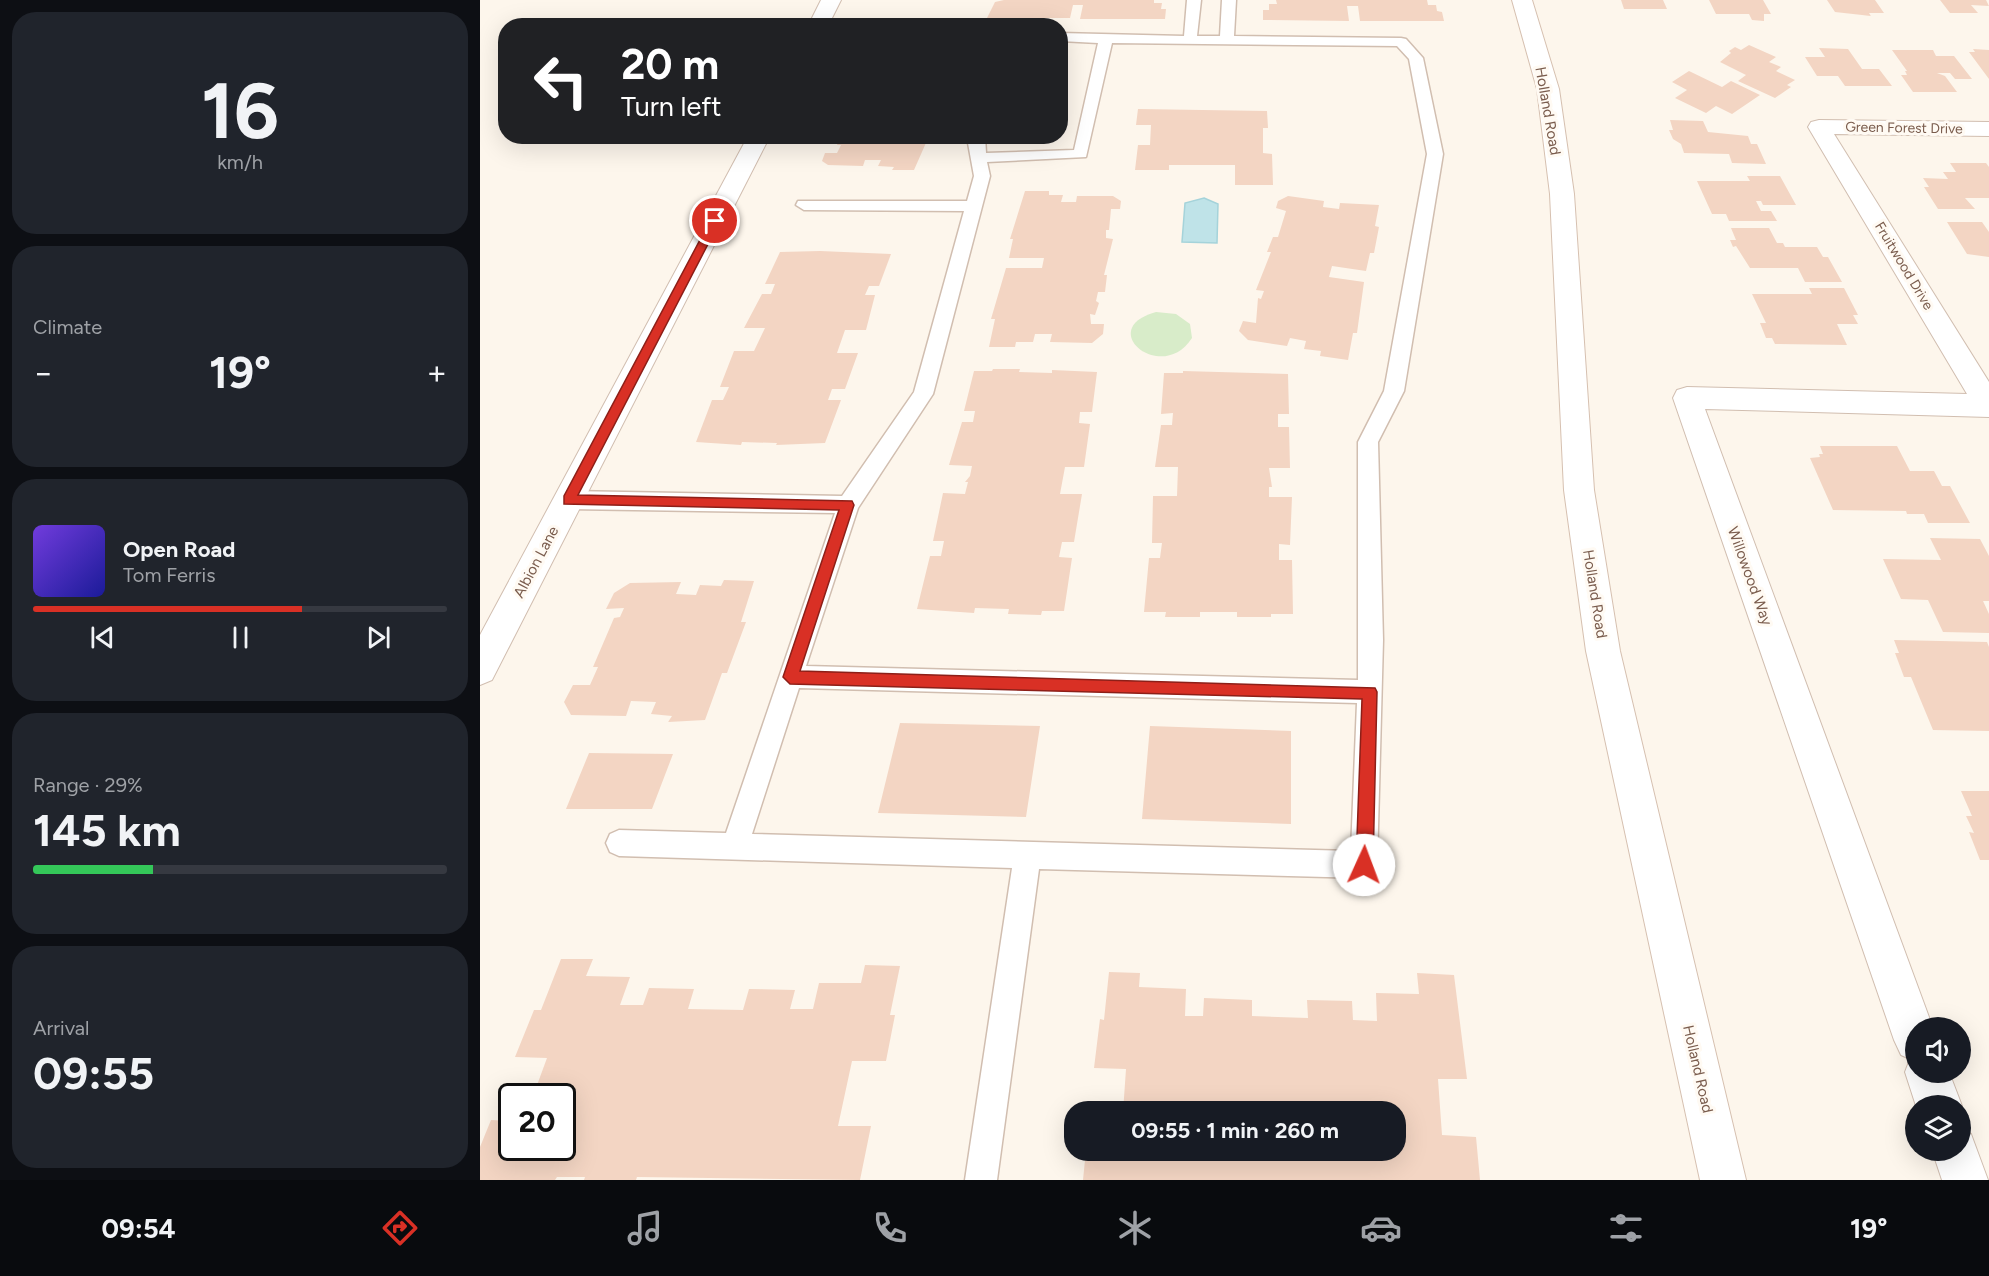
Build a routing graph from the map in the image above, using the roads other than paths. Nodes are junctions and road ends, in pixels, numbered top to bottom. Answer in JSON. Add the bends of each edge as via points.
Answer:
{"nodes":[{"id":1,"x":831,"y":0,"type":"edge"},
{"id":2,"x":1194,"y":0,"type":"edge"},
{"id":3,"x":1229,"y":0,"type":"edge"},
{"id":4,"x":1522,"y":0,"type":"edge"},
{"id":5,"x":822,"y":18,"type":"edge"},
{"id":6,"x":1068,"y":38,"type":"edge"},
{"id":7,"x":1106,"y":39,"type":"junction"},
{"id":8,"x":1190,"y":39,"type":"junction"},
{"id":9,"x":1227,"y":39,"type":"junction"},
{"id":10,"x":1819,"y":127,"type":"joint"},
{"id":11,"x":1989,"y":129,"type":"edge"},
{"id":12,"x":755,"y":144,"type":"edge"},
{"id":13,"x":976,"y":144,"type":"edge"},
{"id":14,"x":978,"y":158,"type":"junction"},
{"id":15,"x":804,"y":205,"type":"dead end"},
{"id":16,"x":974,"y":206,"type":"junction"},
{"id":17,"x":1989,"y":405,"type":"edge"},
{"id":18,"x":569,"y":500,"type":"junction"},
{"id":19,"x":848,"y":505,"type":"junction"},
{"id":20,"x":480,"y":669,"type":"edge"},
{"id":21,"x":790,"y":677,"type":"junction"},
{"id":22,"x":1370,"y":692,"type":"junction"},
{"id":23,"x":619,"y":843,"type":"dead end"},
{"id":24,"x":735,"y":846,"type":"junction"},
{"id":25,"x":1027,"y":855,"type":"junction"},
{"id":26,"x":1908,"y":1017,"type":"edge"},
{"id":27,"x":1959,"y":1161,"type":"edge"},
{"id":28,"x":981,"y":1180,"type":"edge"},
{"id":29,"x":1723,"y":1180,"type":"edge"},
{"id":30,"x":1965,"y":1180,"type":"edge"}],
"edges":[{"from":1,"to":5,"type":"street"},
{"from":2,"to":8,"type":"lane"},
{"from":3,"to":9,"type":"lane"},
{"from":4,"to":29,"type":"street","name":"Holland Road","via":[[1548,89],[1562,194],[1579,490],[1604,651]]},
{"from":6,"to":7,"type":"lane"},
{"from":7,"to":8,"type":"lane"},
{"from":7,"to":14,"type":"lane","via":[[1081,154]]},
{"from":8,"to":9,"type":"lane"},
{"from":9,"to":22,"type":"lane","via":[[1401,42],[1416,58],[1435,154],[1394,391],[1368,442]]},
{"from":10,"to":11,"type":"street","name":"Green Forest Drive"},
{"from":10,"to":17,"type":"street","name":"Fruitwood Drive"},
{"from":12,"to":18,"type":"street","name":"Albion Lane"},
{"from":13,"to":14,"type":"lane"},
{"from":14,"to":16,"type":"lane","via":[[982,177]]},
{"from":15,"to":16,"type":"lane"},
{"from":16,"to":19,"type":"lane","via":[[923,394]]},
{"from":17,"to":26,"type":"street","name":"Willowood Way","via":[[1687,398]]},
{"from":18,"to":19,"type":"lane"},
{"from":18,"to":20,"type":"street","name":"Albion Lane"},
{"from":19,"to":21,"type":"lane"},
{"from":21,"to":22,"type":"lane"},
{"from":21,"to":24,"type":"lane"},
{"from":22,"to":25,"type":"lane","via":[[1364,865]]},
{"from":23,"to":24,"type":"lane"},
{"from":24,"to":25,"type":"lane"},
{"from":25,"to":28,"type":"lane"},
{"from":27,"to":30,"type":"street"}]}
